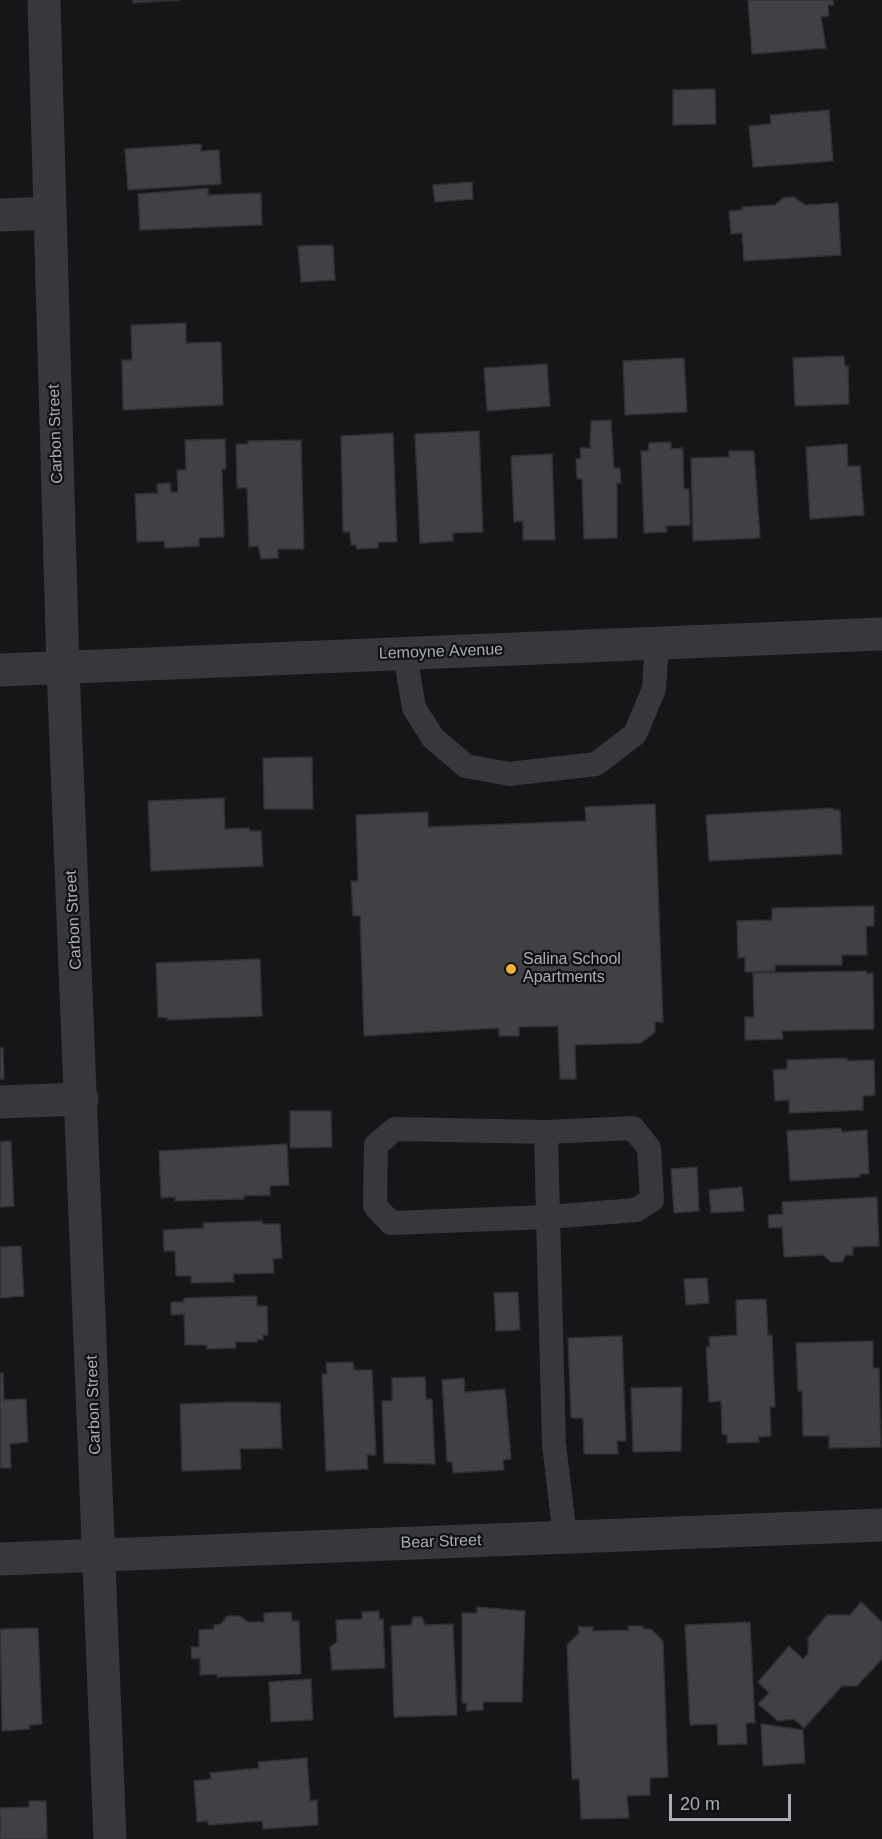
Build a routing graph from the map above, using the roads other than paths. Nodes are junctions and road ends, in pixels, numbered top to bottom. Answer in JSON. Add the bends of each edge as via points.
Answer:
{"nodes":[{"id":1,"x":44,"y":0,"type":"edge"},
{"id":2,"x":50,"y":213,"type":"junction"},
{"id":3,"x":0,"y":215,"type":"edge"},
{"id":4,"x":882,"y":634,"type":"edge"},
{"id":5,"x":657,"y":643,"type":"junction"},
{"id":6,"x":405,"y":654,"type":"junction"},
{"id":7,"x":63,"y":668,"type":"junction"},
{"id":8,"x":0,"y":670,"type":"edge"},
{"id":9,"x":82,"y":1099,"type":"junction"},
{"id":10,"x":0,"y":1102,"type":"edge"},
{"id":11,"x":546,"y":1132,"type":"junction"},
{"id":12,"x":548,"y":1217,"type":"junction"},
{"id":13,"x":882,"y":1525,"type":"edge"},
{"id":14,"x":565,"y":1537,"type":"junction"},
{"id":15,"x":100,"y":1555,"type":"junction"},
{"id":16,"x":0,"y":1559,"type":"edge"},
{"id":17,"x":110,"y":1839,"type":"edge"}],
"edges":[{"from":1,"to":2,"type":"street","name":"Carbon Street"},
{"from":2,"to":3,"type":"street"},
{"from":2,"to":7,"type":"street","name":"Carbon Street"},
{"from":4,"to":5,"type":"street","name":"Lemoyne Avenue"},
{"from":5,"to":6,"type":"street","name":"Lemoyne Avenue"},
{"from":5,"to":6,"type":"lane","via":[[654,689],[635,734],[596,764],[508,774],[466,766],[433,738],[414,708]]},
{"from":6,"to":7,"type":"street","name":"Lemoyne Avenue"},
{"from":7,"to":8,"type":"street","name":"Lemoyne Avenue"},
{"from":7,"to":9,"type":"street","name":"Carbon Street"},
{"from":9,"to":10,"type":"street"},
{"from":9,"to":15,"type":"street","name":"Carbon Street"},
{"from":11,"to":12,"type":"lane"},
{"from":11,"to":12,"type":"lane","via":[[633,1128],[650,1148],[652,1200],[636,1210]]},
{"from":11,"to":12,"type":"lane","via":[[395,1129],[376,1145],[375,1206],[391,1223]]},
{"from":12,"to":14,"type":"lane","via":[[554,1444]]},
{"from":13,"to":14,"type":"street","name":"Bear Street"},
{"from":14,"to":15,"type":"street","name":"Bear Street"},
{"from":15,"to":16,"type":"street","name":"Bear Street"},
{"from":15,"to":17,"type":"street","name":"Carbon Street"}]}
